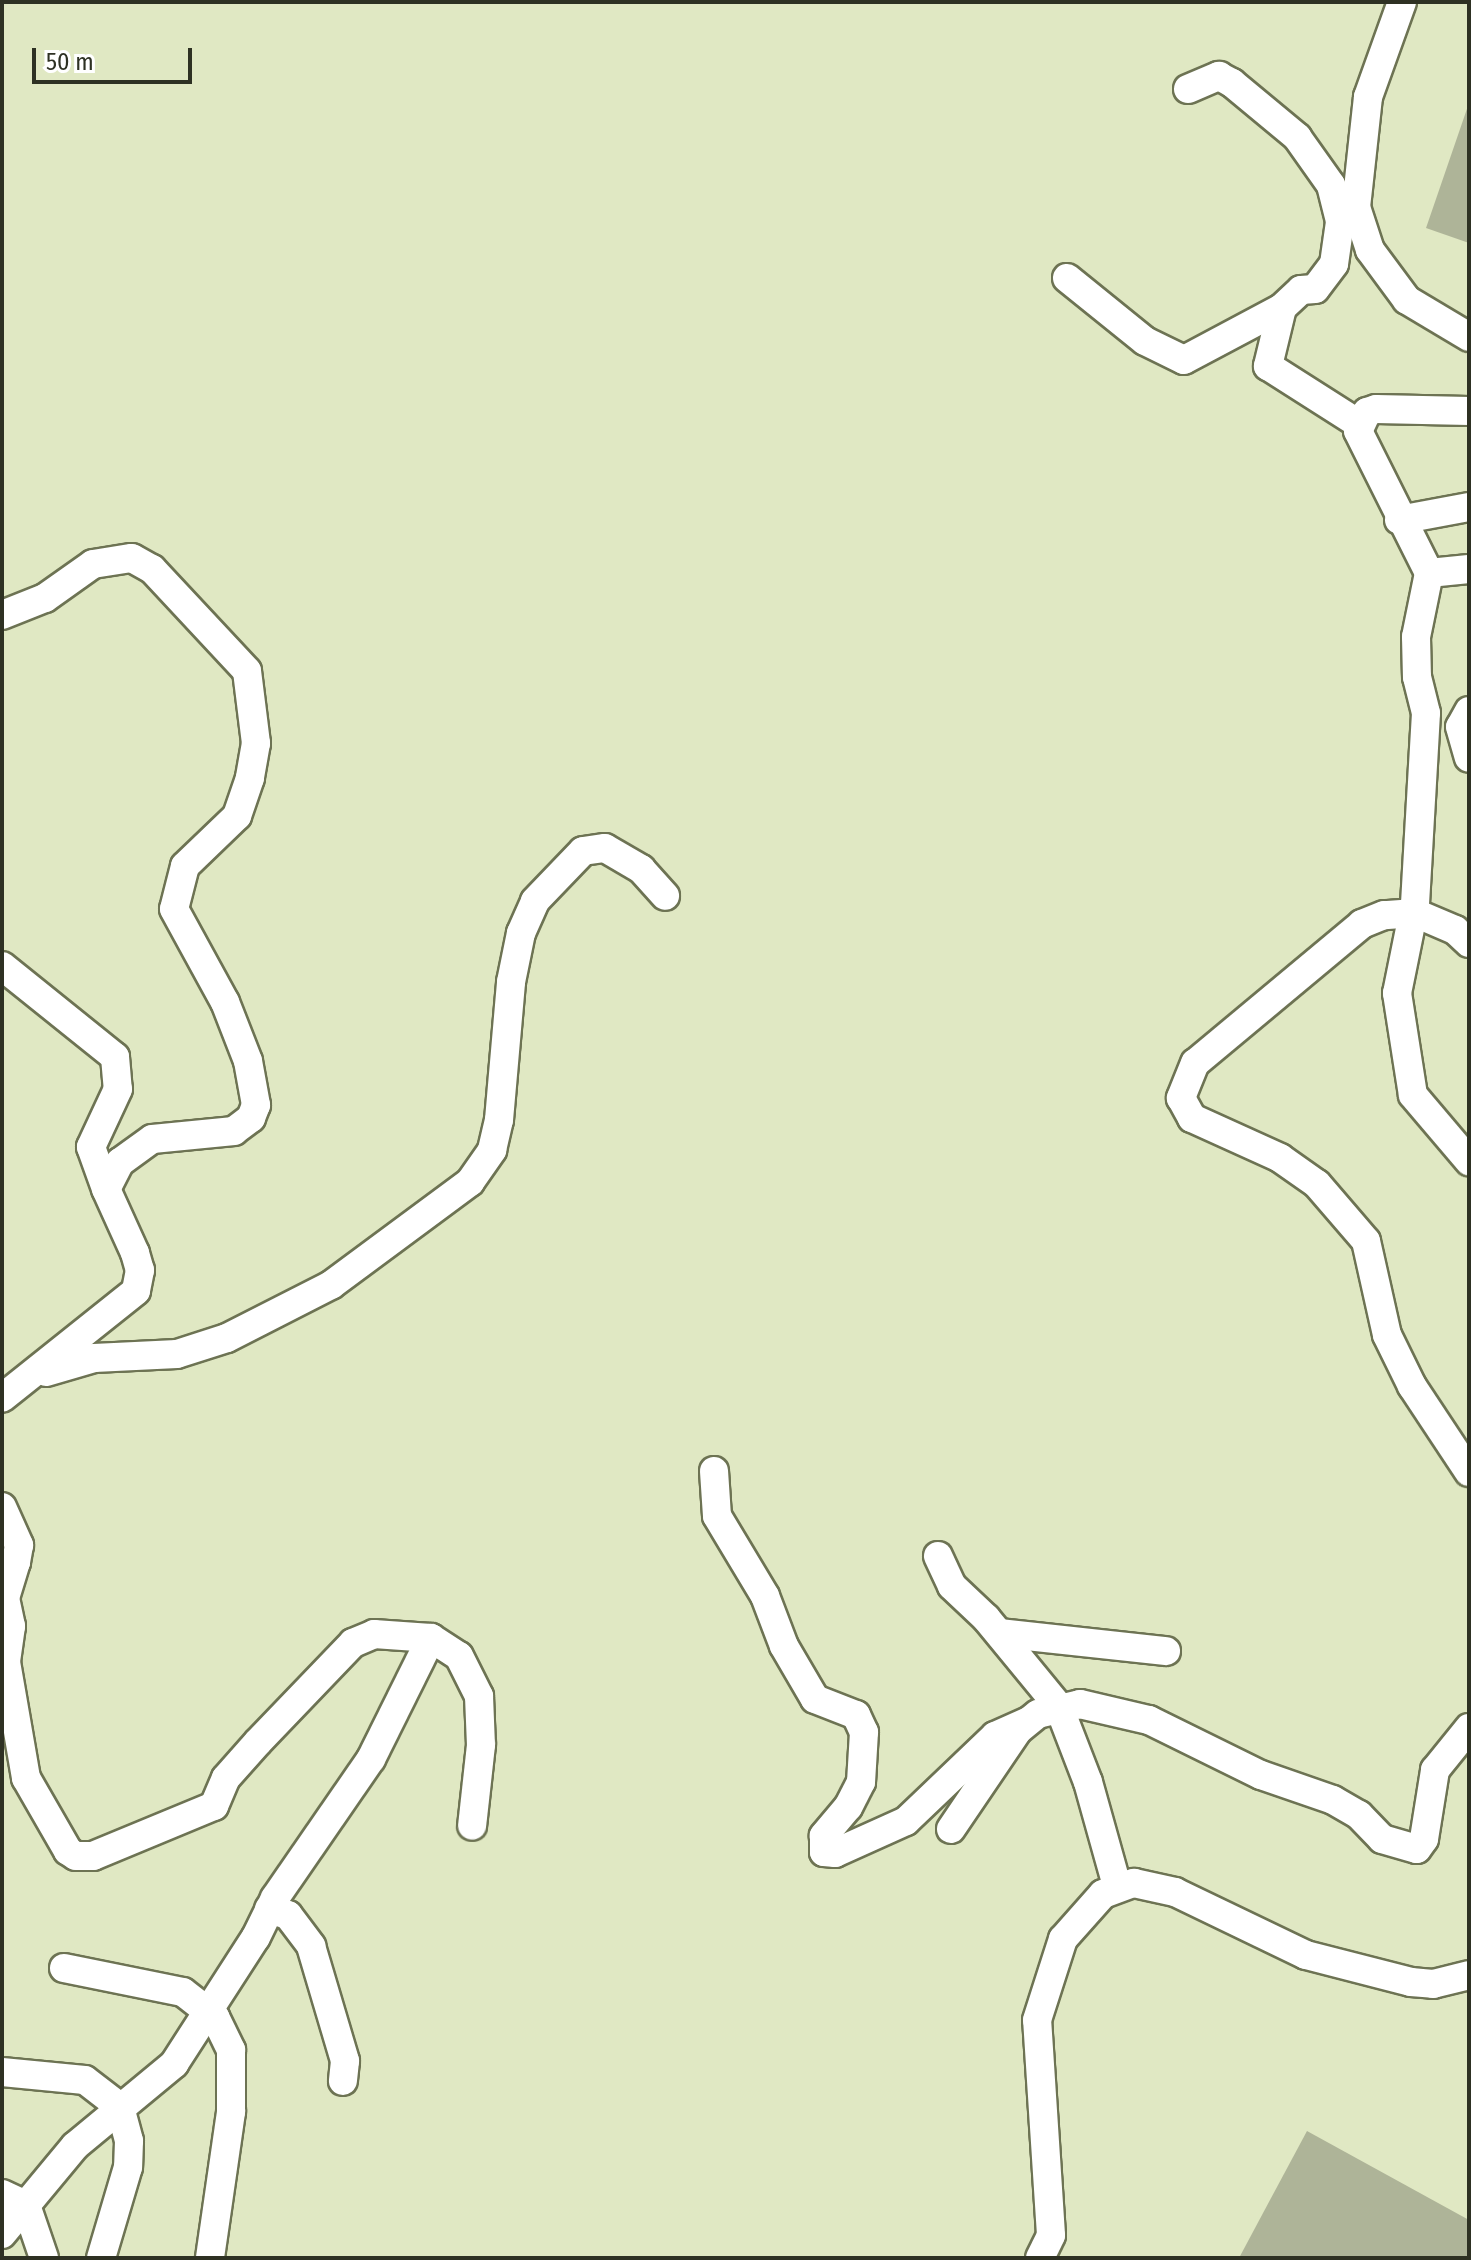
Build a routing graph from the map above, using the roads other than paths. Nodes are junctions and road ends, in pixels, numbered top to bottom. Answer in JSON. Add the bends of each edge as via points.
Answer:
{"nodes":[{"id":1,"x":1402,"y":2,"type":"edge"},
{"id":2,"x":1188,"y":89,"type":"dead end"},
{"id":3,"x":1067,"y":278,"type":"dead end"},
{"id":4,"x":1282,"y":308,"type":"junction"},
{"id":5,"x":1469,"y":337,"type":"edge"},
{"id":6,"x":1469,"y":411,"type":"edge"},
{"id":7,"x":1359,"y":424,"type":"junction"},
{"id":8,"x":1469,"y":507,"type":"edge"},
{"id":9,"x":1399,"y":520,"type":"junction"},
{"id":10,"x":1469,"y":569,"type":"edge"},
{"id":11,"x":1429,"y":573,"type":"junction"},
{"id":12,"x":2,"y":615,"type":"edge"},
{"id":13,"x":1469,"y":711,"type":"edge"},
{"id":14,"x":1469,"y":758,"type":"edge"},
{"id":15,"x":665,"y":896,"type":"dead end"},
{"id":16,"x":1415,"y":913,"type":"junction"},
{"id":17,"x":1469,"y":943,"type":"edge"},
{"id":18,"x":2,"y":966,"type":"edge"},
{"id":19,"x":1469,"y":1161,"type":"edge"},
{"id":20,"x":106,"y":1189,"type":"junction"},
{"id":21,"x":30,"y":1376,"type":"junction"},
{"id":22,"x":2,"y":1398,"type":"edge"},
{"id":23,"x":714,"y":1471,"type":"dead end"},
{"id":24,"x":1469,"y":1472,"type":"edge"},
{"id":25,"x":2,"y":1507,"type":"edge"},
{"id":26,"x":938,"y":1556,"type":"dead end"},
{"id":27,"x":9,"y":1569,"type":"edge"},
{"id":28,"x":999,"y":1633,"type":"junction"},
{"id":29,"x":431,"y":1638,"type":"junction"},
{"id":30,"x":1166,"y":1651,"type":"dead end"},
{"id":31,"x":1059,"y":1707,"type":"junction"},
{"id":32,"x":1027,"y":1722,"type":"junction"},
{"id":33,"x":1469,"y":1728,"type":"edge"},
{"id":34,"x":472,"y":1826,"type":"dead end"},
{"id":35,"x":951,"y":1829,"type":"dead end"},
{"id":36,"x":1117,"y":1886,"type":"junction"},
{"id":37,"x":269,"y":1909,"type":"junction"},
{"id":38,"x":64,"y":1968,"type":"dead end"},
{"id":39,"x":1469,"y":1975,"type":"edge"},
{"id":40,"x":210,"y":2008,"type":"junction"},
{"id":41,"x":2,"y":2072,"type":"edge"},
{"id":42,"x":343,"y":2081,"type":"dead end"},
{"id":43,"x":120,"y":2107,"type":"junction"},
{"id":44,"x":14,"y":2200,"type":"edge"},
{"id":45,"x":2,"y":2234,"type":"edge"},
{"id":46,"x":44,"y":2258,"type":"edge"},
{"id":47,"x":101,"y":2258,"type":"edge"},
{"id":48,"x":210,"y":2258,"type":"edge"},
{"id":49,"x":1040,"y":2258,"type":"edge"}],
"edges":[{"from":1,"to":5,"type":"street","via":[[1368,97],[1356,180],[1361,230],[1407,300]]},
{"from":2,"to":4,"type":"street","via":[[1219,76],[1232,83],[1297,137],[1331,185],[1340,222],[1334,264],[1315,289],[1301,290]]},
{"from":3,"to":4,"type":"street","via":[[1145,341],[1184,360]]},
{"from":4,"to":7,"type":"street","via":[[1269,359],[1272,371]]},
{"from":6,"to":7,"type":"street","via":[[1376,409]]},
{"from":7,"to":9,"type":"street","via":[[1358,438]]},
{"from":8,"to":9,"type":"street"},
{"from":9,"to":11,"type":"street"},
{"from":10,"to":11,"type":"street"},
{"from":11,"to":16,"type":"street","via":[[1416,637],[1417,677],[1426,713]]},
{"from":12,"to":20,"type":"street","via":[[45,598],[93,564],[132,558],[152,569],[240,660],[252,684],[256,743],[237,816],[185,866],[174,909],[225,1002],[248,1061],[256,1105],[251,1118],[234,1131],[152,1139],[135,1148],[112,1173]]},
{"from":13,"to":14,"type":"street","via":[[1460,727]]},
{"from":15,"to":21,"type":"street","via":[[641,869],[605,848],[583,851],[535,901],[521,933],[511,982],[499,1120],[492,1150],[470,1182],[331,1285],[227,1338],[177,1354],[94,1358]]},
{"from":16,"to":17,"type":"street","via":[[1455,930]]},
{"from":16,"to":19,"type":"street","via":[[1397,981],[1413,1095]]},
{"from":16,"to":24,"type":"street","via":[[1384,915],[1362,924],[1314,960],[1195,1063],[1181,1098],[1192,1118],[1280,1158],[1317,1184],[1366,1241],[1387,1335],[1412,1386]]},
{"from":18,"to":20,"type":"street","via":[[115,1057],[118,1089],[91,1147]]},
{"from":20,"to":21,"type":"street","via":[[135,1253],[140,1270],[136,1291]]},
{"from":21,"to":22,"type":"street"},
{"from":23,"to":32,"type":"street","via":[[717,1516],[765,1596],[784,1646],[815,1699],[856,1715],[864,1732],[861,1782],[824,1836],[824,1852],[835,1853],[906,1821],[995,1736]]},
{"from":25,"to":27,"type":"street","via":[[19,1545]]},
{"from":26,"to":28,"type":"street","via":[[952,1586]]},
{"from":27,"to":29,"type":"street","via":[[6,1662],[26,1778],[68,1851],[76,1856],[93,1856],[214,1806],[226,1778],[353,1643],[374,1634]]},
{"from":28,"to":30,"type":"street"},
{"from":28,"to":31,"type":"street"},
{"from":29,"to":34,"type":"street","via":[[459,1656],[479,1696],[481,1745]]},
{"from":29,"to":37,"type":"street","via":[[371,1759]]},
{"from":31,"to":32,"type":"street"},
{"from":31,"to":33,"type":"street","via":[[1099,1705],[1149,1720],[1261,1775],[1333,1800],[1359,1815],[1382,1839],[1412,1849],[1424,1839],[1435,1770]]},
{"from":31,"to":36,"type":"street","via":[[1088,1782]]},
{"from":32,"to":35,"type":"street","via":[[1004,1746]]},
{"from":36,"to":39,"type":"street","via":[[1134,1883],[1175,1892],[1306,1955],[1411,1982],[1433,1984]]},
{"from":36,"to":49,"type":"street","via":[[1084,1911],[1063,1939],[1042,1992],[1038,2057],[1051,2235]]},
{"from":37,"to":40,"type":"street"},
{"from":37,"to":42,"type":"street","via":[[288,1915],[311,1946],[345,2061]]},
{"from":38,"to":40,"type":"street","via":[[163,1986]]},
{"from":40,"to":43,"type":"street","via":[[174,2064]]},
{"from":40,"to":48,"type":"street","via":[[231,2050],[230,2145]]},
{"from":41,"to":43,"type":"street","via":[[85,2080]]},
{"from":43,"to":44,"type":"street"},
{"from":43,"to":47,"type":"street","via":[[129,2141],[128,2167]]},
{"from":44,"to":45,"type":"street"},
{"from":44,"to":46,"type":"street"}]}
